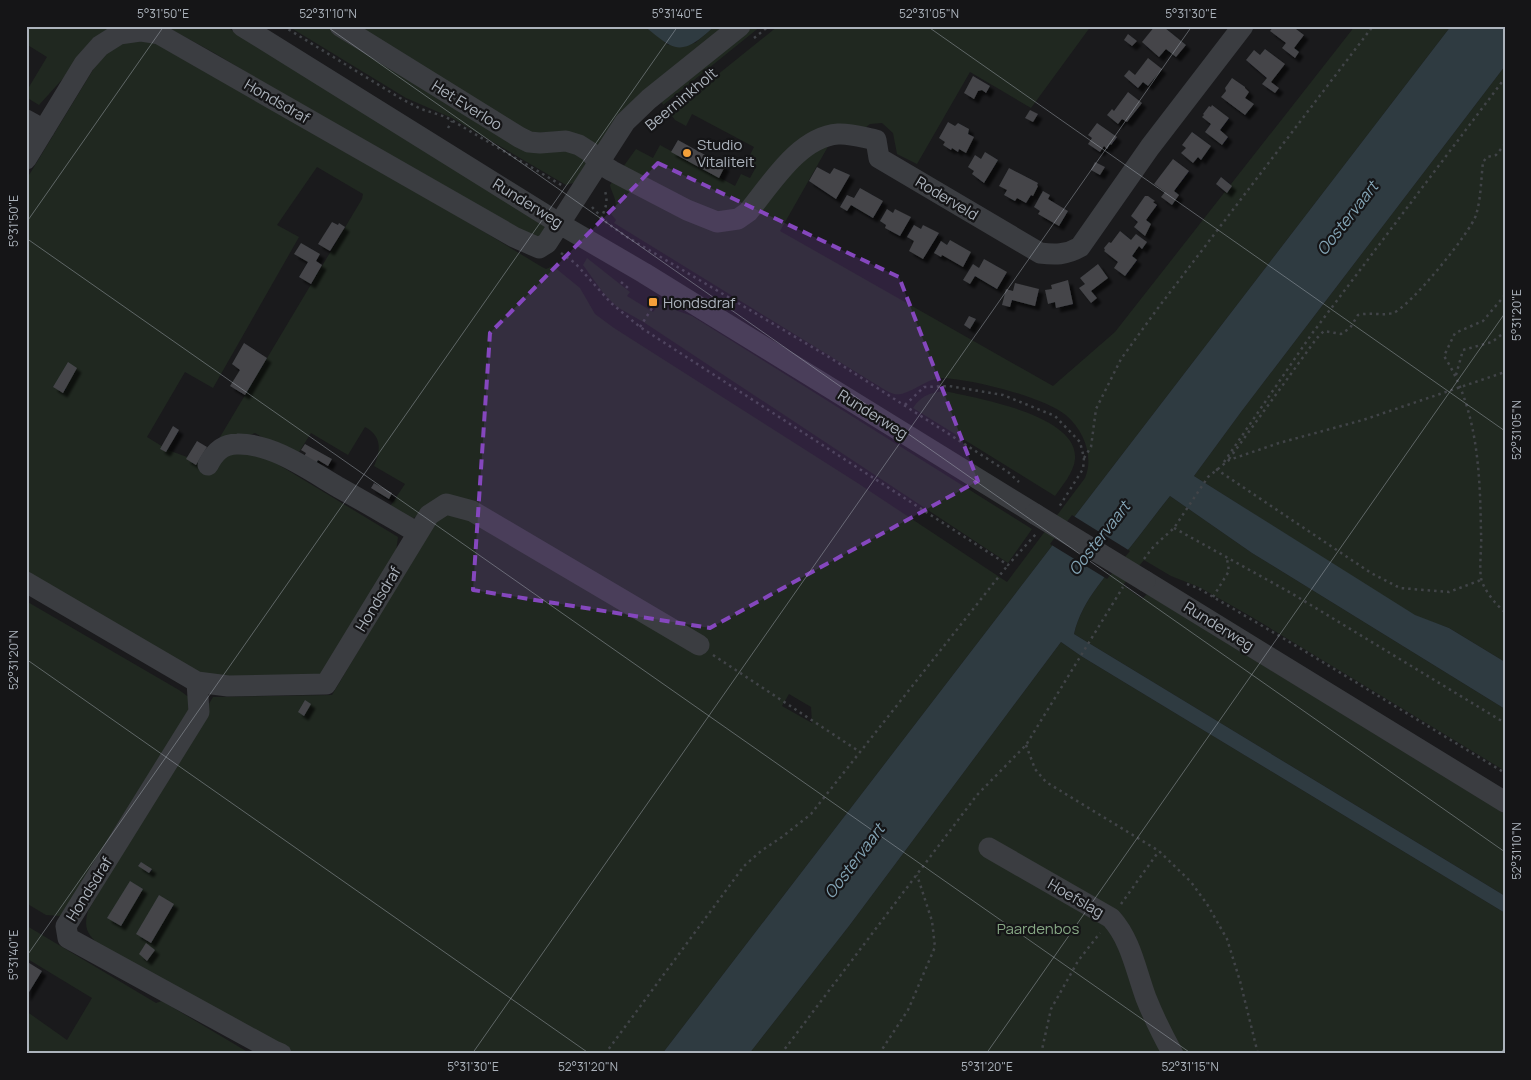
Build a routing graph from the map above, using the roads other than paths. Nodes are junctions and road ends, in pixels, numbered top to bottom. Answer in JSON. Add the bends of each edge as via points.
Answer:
{"nodes":[{"id":1,"x":242,"y":26,"type":"edge"},
{"id":2,"x":340,"y":26,"type":"edge"},
{"id":3,"x":1243,"y":26,"type":"edge"},
{"id":4,"x":747,"y":32,"type":"edge"},
{"id":5,"x":35,"y":125,"type":"edge"},
{"id":6,"x":26,"y":160,"type":"edge"},
{"id":7,"x":606,"y":167,"type":"junction"},
{"id":8,"x":560,"y":224,"type":"junction"},
{"id":9,"x":208,"y":465,"type":"dead end"},
{"id":10,"x":418,"y":533,"type":"junction"},
{"id":11,"x":26,"y":582,"type":"edge"},
{"id":12,"x":699,"y":645,"type":"road end"},
{"id":13,"x":198,"y":682,"type":"junction"},
{"id":14,"x":1505,"y":802,"type":"edge"},
{"id":15,"x":989,"y":848,"type":"dead end"},
{"id":16,"x":281,"y":1054,"type":"edge"},
{"id":17,"x":1173,"y":1054,"type":"edge"}],
"edges":[{"from":1,"to":8,"type":"street","name":"Runderweg"},
{"from":2,"to":7,"type":"street","name":"Het Everloo","via":[[519,137],[529,142],[566,141],[579,145]]},
{"from":3,"to":7,"type":"street","name":"Roderveld","via":[[1150,147],[1080,247],[1070,253],[1055,256],[1040,253],[879,158],[876,140],[840,133],[821,136],[802,148],[748,212],[738,219],[717,222],[705,218]]},
{"from":4,"to":7,"type":"street","name":"Beerninkholt","via":[[649,99],[625,122]]},
{"from":5,"to":6,"type":"street","name":"Hondsdraf"},
{"from":5,"to":8,"type":"street","name":"Hondsdraf","via":[[100,46],[119,34],[140,31],[159,34],[514,237],[539,248],[547,243]]},
{"from":7,"to":8,"type":"street","name":"Beerninkholt","via":[[579,195]]},
{"from":8,"to":14,"type":"street","name":"Runderweg","bridge":true},
{"from":9,"to":10,"type":"street","via":[[219,449],[228,445],[259,447],[284,456]]},
{"from":10,"to":12,"type":"street","name":"Hondsdraf","via":[[429,515],[446,504],[472,511]]},
{"from":10,"to":13,"type":"street","name":"Hondsdraf","via":[[326,684],[228,686]]},
{"from":11,"to":13,"type":"street","name":"Hondsdraf"},
{"from":13,"to":16,"type":"street","name":"Hondsdraf","via":[[199,712],[66,926],[68,938]]},
{"from":15,"to":17,"type":"street","name":"Hoefslag","via":[[1111,918],[1128,945],[1160,1031]]}]}
